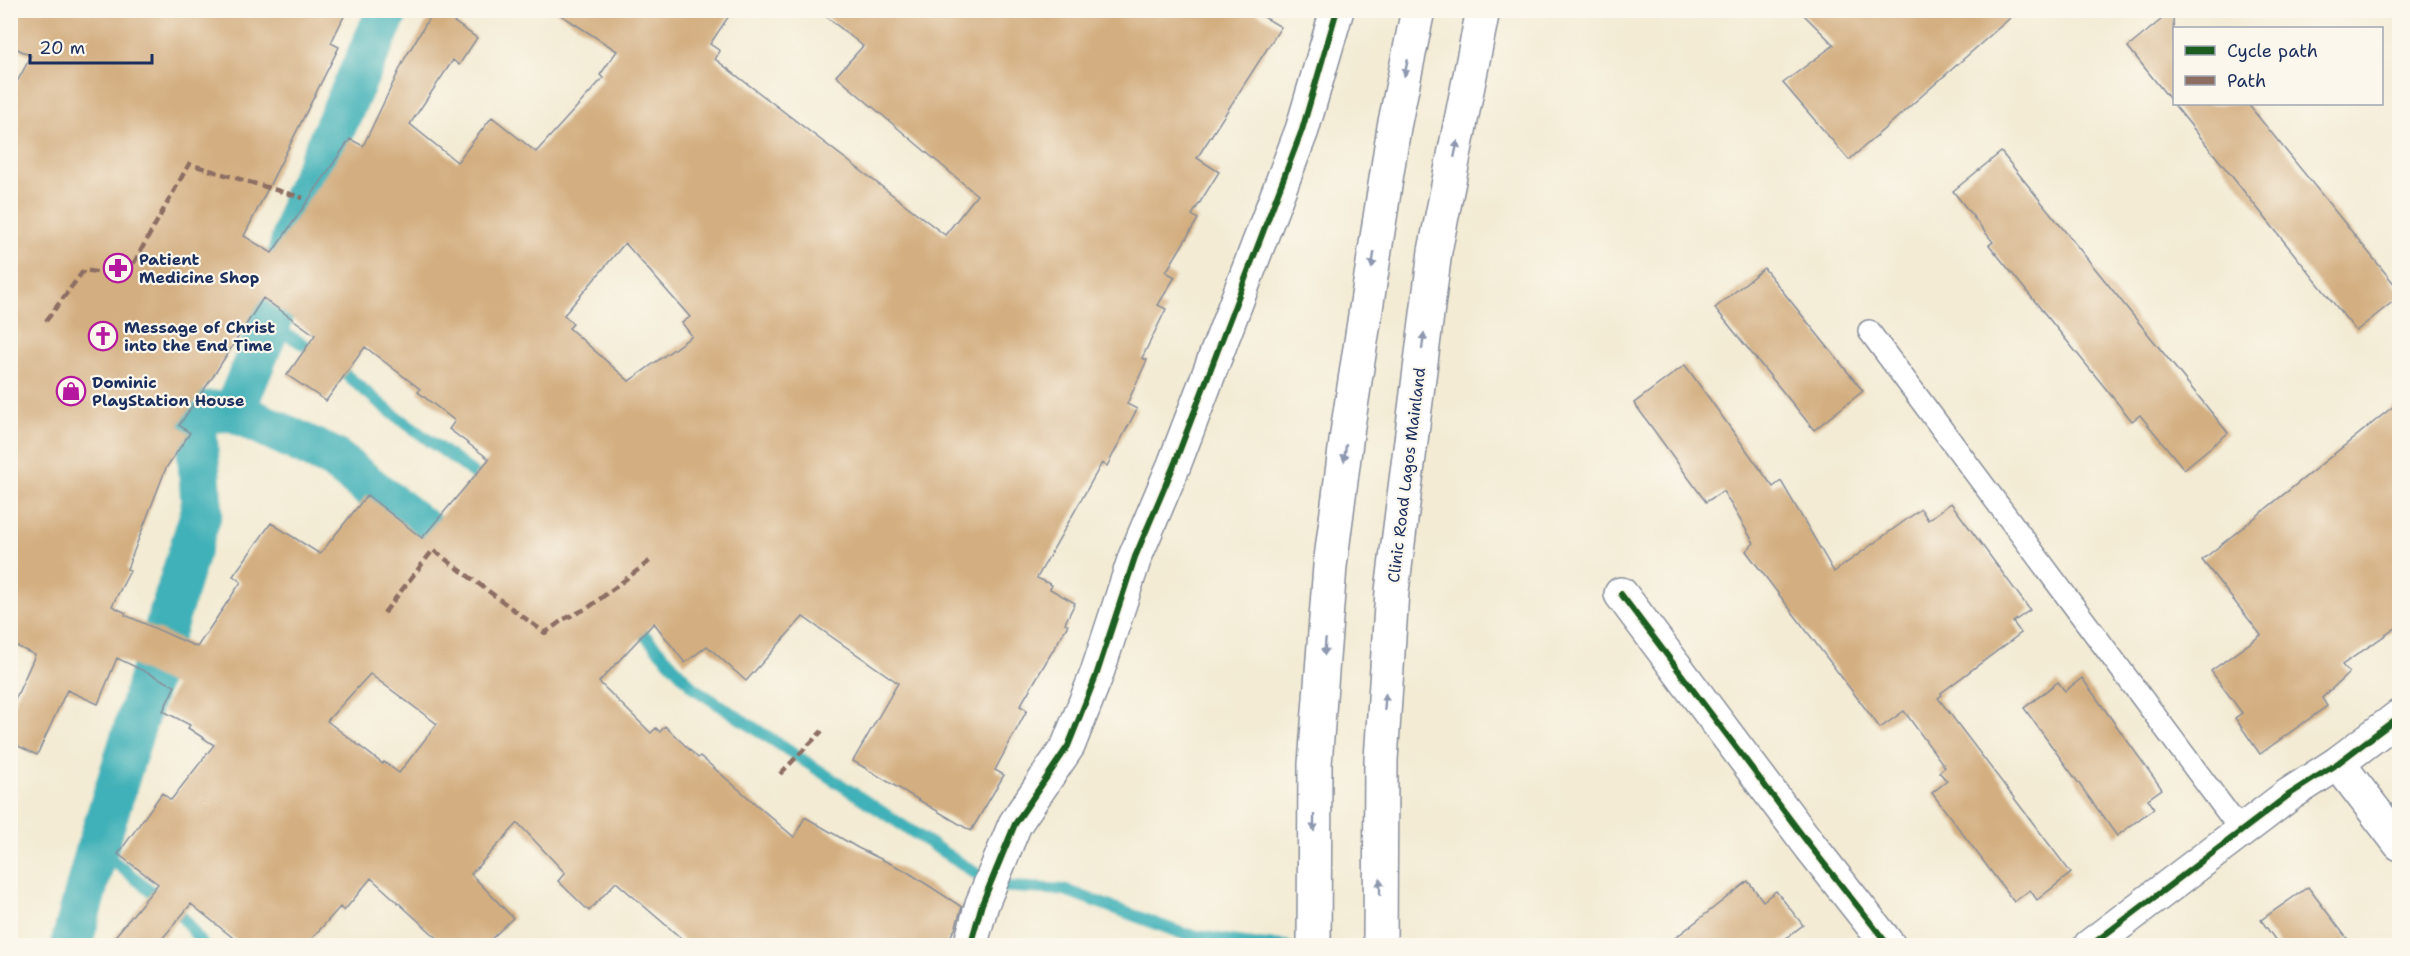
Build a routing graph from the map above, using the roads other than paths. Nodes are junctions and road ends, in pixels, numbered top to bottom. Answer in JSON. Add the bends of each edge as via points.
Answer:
{"nodes":[{"id":1,"x":1337,"y":10,"type":"edge"},
{"id":2,"x":1418,"y":10,"type":"edge"},
{"id":3,"x":1483,"y":10,"type":"edge"},
{"id":4,"x":1869,"y":331,"type":"dead end"},
{"id":5,"x":1621,"y":594,"type":"dead end"},
{"id":6,"x":2400,"y":716,"type":"edge"},
{"id":7,"x":2338,"y":763,"type":"junction"},
{"id":8,"x":2242,"y":832,"type":"junction"},
{"id":9,"x":2400,"y":844,"type":"edge"},
{"id":10,"x":970,"y":945,"type":"edge"},
{"id":11,"x":1314,"y":945,"type":"edge"},
{"id":12,"x":1380,"y":945,"type":"edge"},
{"id":13,"x":1889,"y":945,"type":"edge"},
{"id":14,"x":2090,"y":945,"type":"edge"}],
"edges":[{"from":1,"to":10,"type":"street","via":[[1302,130],[1136,557],[1096,676],[1068,746],[1015,824],[982,904]]},
{"from":2,"to":11,"type":"street","one_way":true,"via":[[1394,127],[1330,566],[1315,764]]},
{"from":12,"to":3,"type":"street","name":"Clinic Road Lagos Mainland","one_way":true,"via":[[1381,760],[1392,591],[1433,263]]},
{"from":4,"to":8,"type":"lane"},
{"from":5,"to":13,"type":"street","via":[[1811,848]]},
{"from":6,"to":7,"type":"street"},
{"from":7,"to":8,"type":"street"},
{"from":7,"to":9,"type":"street"},
{"from":8,"to":14,"type":"street"}]}
